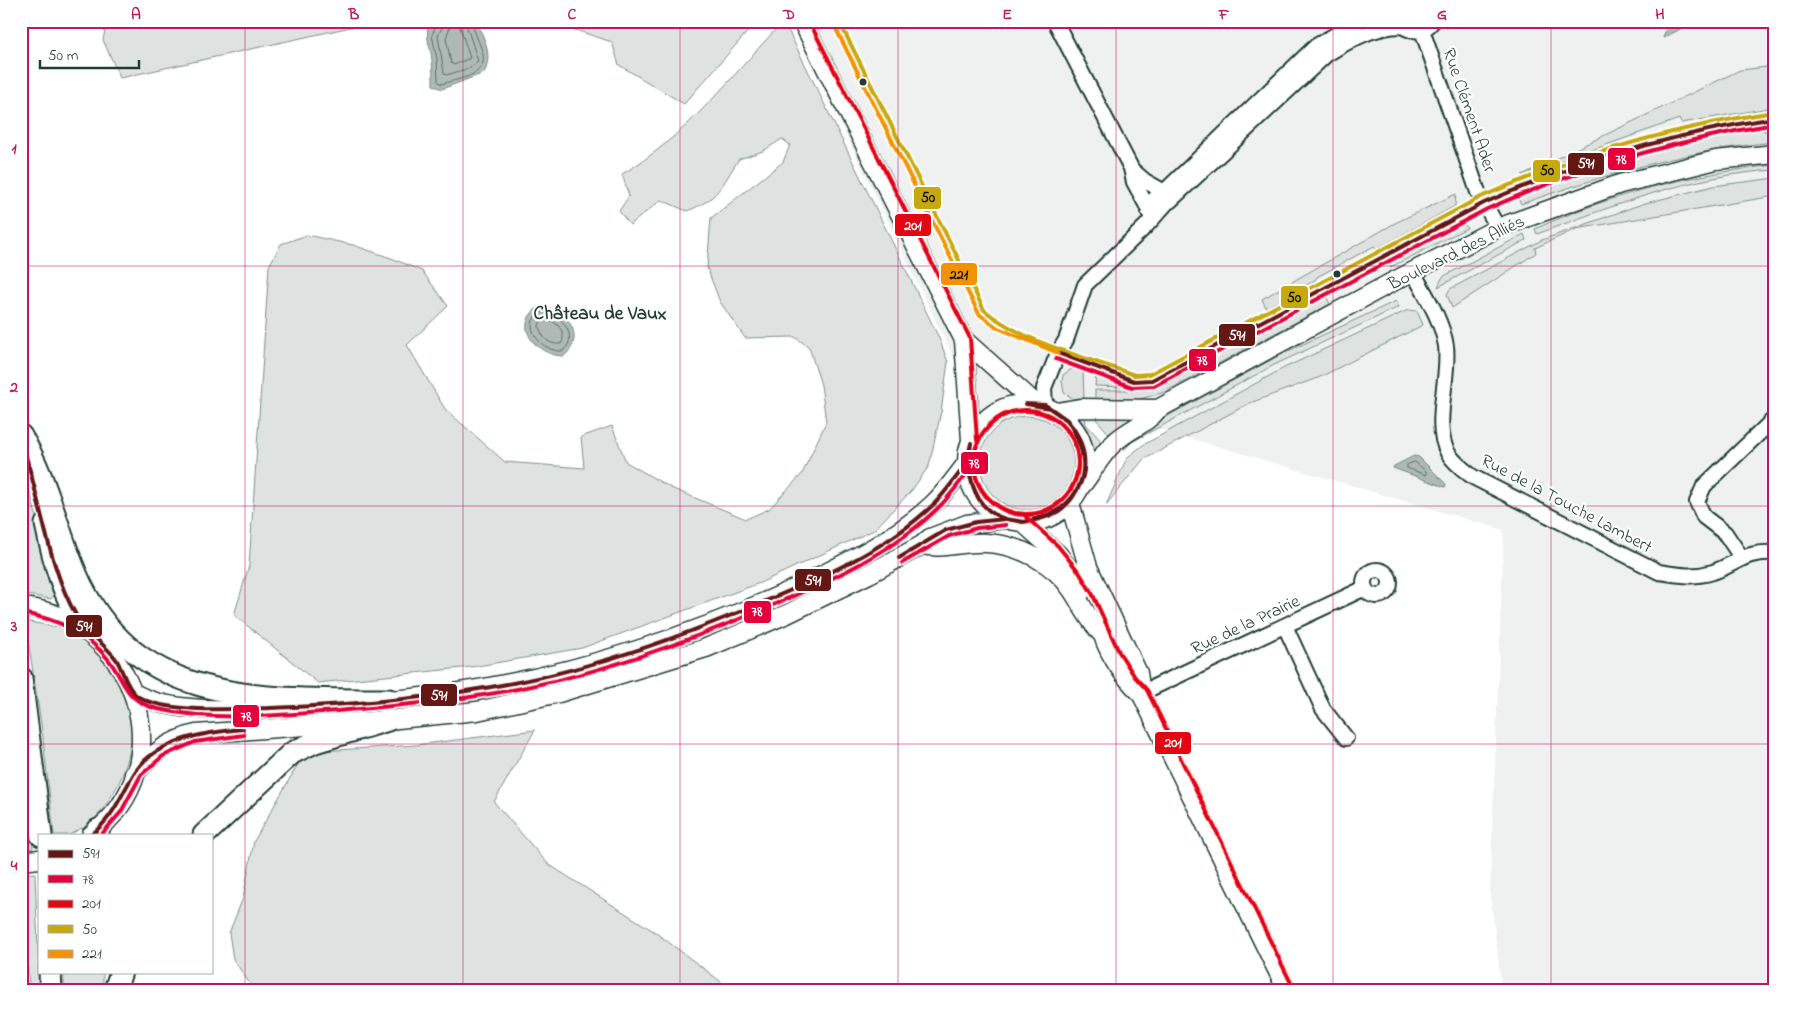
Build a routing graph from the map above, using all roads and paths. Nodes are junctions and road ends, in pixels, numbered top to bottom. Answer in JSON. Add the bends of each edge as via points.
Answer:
{"nodes":[{"id":1,"x":802,"y":21,"type":"edge"},
{"id":2,"x":1055,"y":21,"type":"edge"},
{"id":3,"x":1359,"y":21,"type":"edge"},
{"id":4,"x":1400,"y":23,"type":"edge"},
{"id":5,"x":1428,"y":25,"type":"edge"},
{"id":6,"x":1775,"y":154,"type":"edge"},
{"id":7,"x":1130,"y":168,"type":"junction"},
{"id":8,"x":1166,"y":194,"type":"junction"},
{"id":9,"x":1152,"y":211,"type":"junction"},
{"id":10,"x":1498,"y":228,"type":"junction"},
{"id":11,"x":1413,"y":272,"type":"junction"},
{"id":12,"x":964,"y":340,"type":"junction"},
{"id":13,"x":1046,"y":407,"type":"junction"},
{"id":14,"x":1158,"y":409,"type":"junction"},
{"id":15,"x":1775,"y":418,"type":"edge"},
{"id":16,"x":21,"y":436,"type":"edge"},
{"id":17,"x":21,"y":440,"type":"edge"},
{"id":18,"x":971,"y":440,"type":"junction"},
{"id":19,"x":967,"y":464,"type":"junction"},
{"id":20,"x":1082,"y":485,"type":"junction"},
{"id":21,"x":1070,"y":503,"type":"junction"},
{"id":22,"x":1004,"y":518,"type":"junction"},
{"id":23,"x":1022,"y":522,"type":"junction"},
{"id":24,"x":922,"y":545,"type":"junction"},
{"id":25,"x":1775,"y":553,"type":"edge"},
{"id":26,"x":1741,"y":557,"type":"junction"},
{"id":27,"x":1365,"y":588,"type":"dead end"},
{"id":28,"x":21,"y":607,"type":"edge"},
{"id":29,"x":1285,"y":626,"type":"junction"},
{"id":30,"x":85,"y":629,"type":"junction"},
{"id":31,"x":1102,"y":634,"type":"junction"},
{"id":32,"x":21,"y":678,"type":"edge"},
{"id":33,"x":134,"y":693,"type":"junction"},
{"id":34,"x":1142,"y":693,"type":"junction"},
{"id":35,"x":389,"y":710,"type":"junction"},
{"id":36,"x":1346,"y":738,"type":"dead end"},
{"id":37,"x":134,"y":774,"type":"junction"},
{"id":38,"x":95,"y":833,"type":"edge"},
{"id":39,"x":41,"y":834,"type":"edge"},
{"id":40,"x":205,"y":834,"type":"edge"},
{"id":41,"x":38,"y":859,"type":"edge"},
{"id":42,"x":21,"y":862,"type":"edge"},
{"id":43,"x":50,"y":974,"type":"edge"},
{"id":44,"x":111,"y":974,"type":"edge"},
{"id":45,"x":120,"y":974,"type":"edge"},
{"id":46,"x":51,"y":990,"type":"edge"},
{"id":47,"x":110,"y":990,"type":"edge"},
{"id":48,"x":115,"y":990,"type":"edge"},
{"id":49,"x":1287,"y":990,"type":"edge"}],
"edges":[{"from":1,"to":12,"type":"main road"},
{"from":2,"to":7,"type":"street"},
{"from":3,"to":8,"type":"street","via":[[1316,46]]},
{"from":4,"to":5,"type":"street","via":[[1409,30]]},
{"from":4,"to":8,"type":"street","via":[[1347,41],[1327,54]]},
{"from":5,"to":10,"type":"street","name":"Rue Clément Ader","via":[[1478,192]]},
{"from":6,"to":10,"type":"main road","name":"Boulevard des Alliés","via":[[1716,160],[1620,184]]},
{"from":7,"to":8,"type":"street"},
{"from":7,"to":9,"type":"street","via":[[1134,182]]},
{"from":8,"to":9,"type":"street"},
{"from":9,"to":13,"type":"street","via":[[1146,226],[1085,285],[1066,340],[1044,388]]},
{"from":10,"to":11,"type":"main road","name":"Boulevard des Alliés"},
{"from":11,"to":14,"type":"main road","name":"Boulevard des Alliés"},
{"from":11,"to":26,"type":"street","name":"Rue de la Touche Lambert","via":[[1446,345],[1441,432],[1448,454],[1458,465],[1472,477],[1660,572],[1688,577],[1714,572]]},
{"from":12,"to":13,"type":"main road"},
{"from":12,"to":18,"type":"main road"},
{"from":13,"to":14,"type":"main road","name":"Boulevard des Alliés"},
{"from":13,"to":18,"type":"main road","via":[[1010,406],[998,411],[982,423]]},
{"from":13,"to":20,"type":"main road","via":[[1070,423],[1082,443],[1085,470]]},
{"from":14,"to":20,"type":"main road","name":"Boulevard des Alliés","via":[[1151,419],[1125,433],[1113,444]]},
{"from":15,"to":26,"type":"street","via":[[1704,486],[1697,502],[1704,517],[1725,533]]},
{"from":16,"to":35,"type":"highway","via":[[36,459],[70,558],[88,597],[113,630],[148,661],[176,678],[231,694]]},
{"from":17,"to":30,"type":"highway","via":[[59,577]]},
{"from":18,"to":19,"type":"main road"},
{"from":19,"to":22,"type":"main road","via":[[973,491],[981,502]]},
{"from":19,"to":35,"type":"main road","via":[[932,506],[902,529],[841,566],[702,629],[562,673]]},
{"from":20,"to":21,"type":"main road"},
{"from":21,"to":23,"type":"main road","via":[[1048,518]]},
{"from":21,"to":34,"type":"main road","via":[[1088,567],[1138,673]]},
{"from":22,"to":23,"type":"main road"},
{"from":22,"to":24,"type":"main road","via":[[956,527]]},
{"from":23,"to":31,"type":"main road","via":[[1070,568],[1100,622]]},
{"from":24,"to":31,"type":"main road","via":[[935,548],[961,543],[989,543],[1014,548],[1033,557],[1063,579]]},
{"from":24,"to":35,"type":"main road","via":[[787,614],[706,648],[634,672],[559,694],[477,711]]},
{"from":25,"to":26,"type":"street","name":"Rue de la Touche Lambert","via":[[1757,552]]},
{"from":27,"to":29,"type":"street","name":"Rue de la Prairie"},
{"from":28,"to":30,"type":"main road","via":[[52,613]]},
{"from":29,"to":34,"type":"street","name":"Rue de la Prairie"},
{"from":29,"to":36,"type":"street","via":[[1323,709]]},
{"from":30,"to":33,"type":"main road","via":[[113,655]]},
{"from":31,"to":34,"type":"main road","via":[[1126,679]]},
{"from":32,"to":39,"type":"highway"},
{"from":33,"to":35,"type":"main road","via":[[144,699],[175,706]]},
{"from":33,"to":37,"type":"main road","via":[[140,734]]},
{"from":34,"to":49,"type":"main road"},
{"from":35,"to":37,"type":"main road","via":[[182,737],[161,748]]},
{"from":35,"to":40,"type":"highway","via":[[292,753]]},
{"from":37,"to":38,"type":"main road","via":[[121,802]]},
{"from":41,"to":42,"type":"main road"},
{"from":43,"to":46,"type":"highway"},
{"from":44,"to":47,"type":"highway"},
{"from":45,"to":48,"type":"highway"}]}
